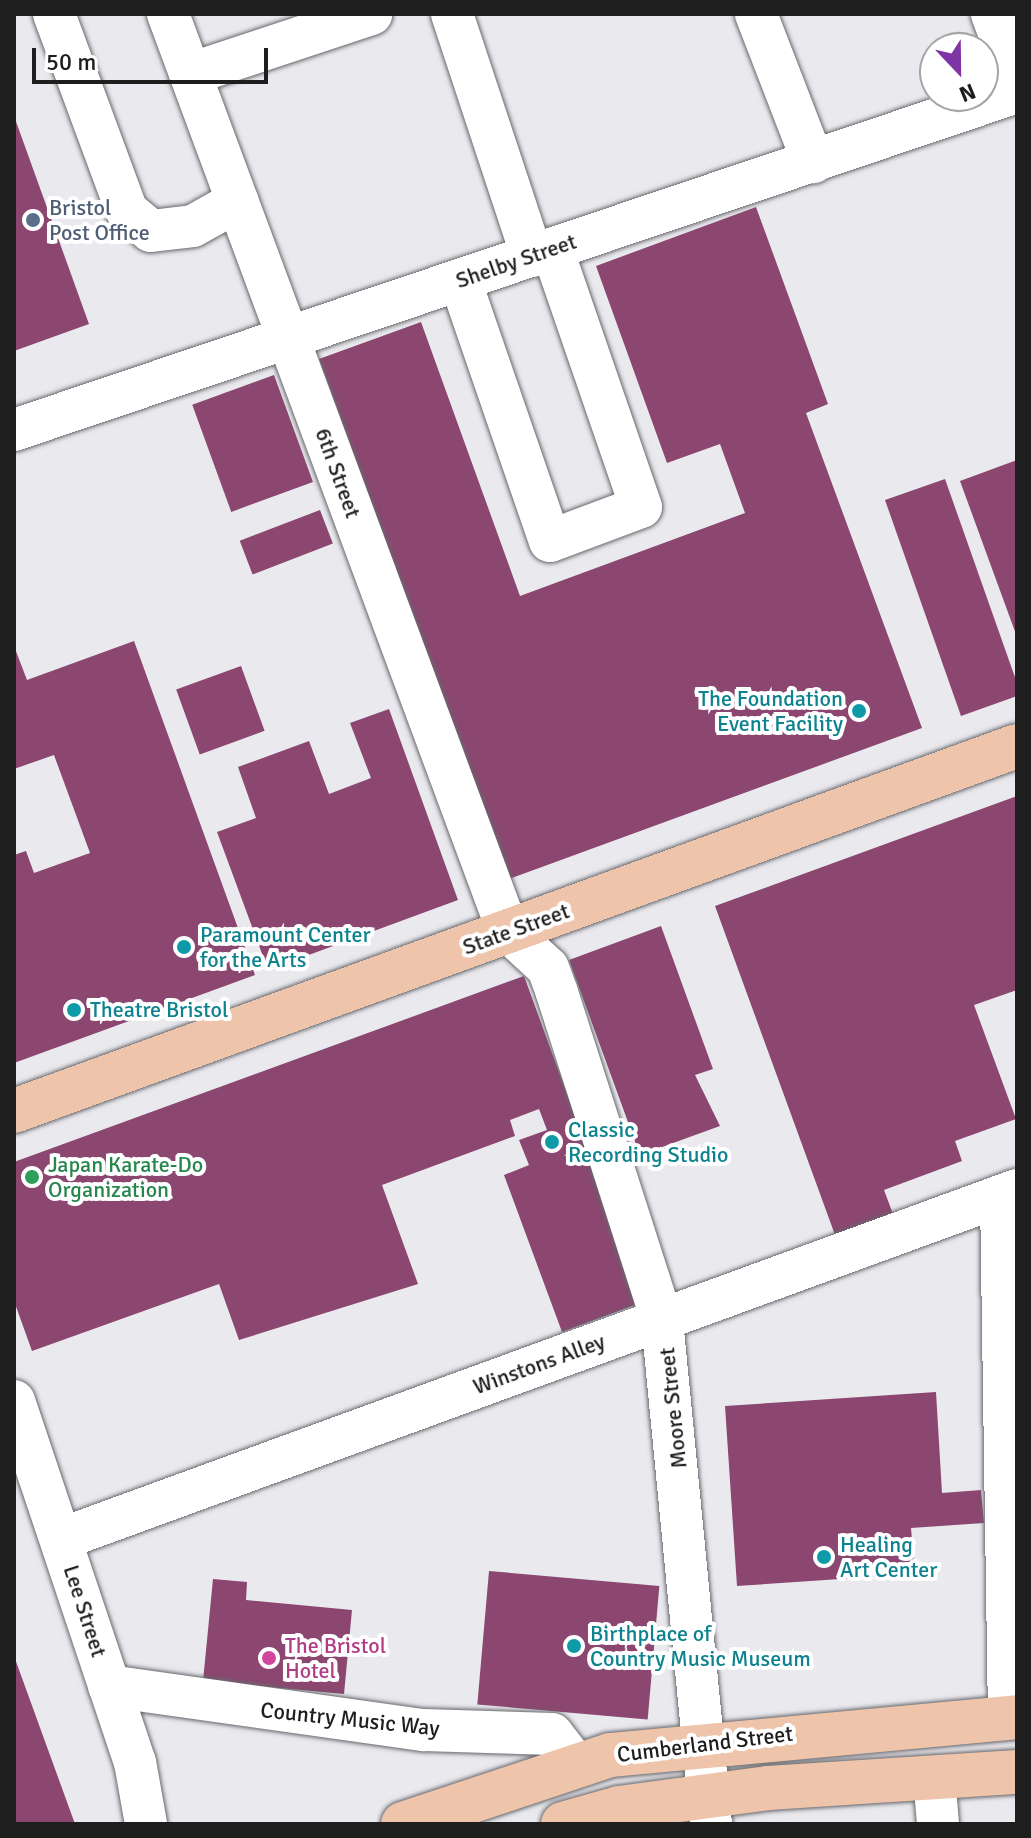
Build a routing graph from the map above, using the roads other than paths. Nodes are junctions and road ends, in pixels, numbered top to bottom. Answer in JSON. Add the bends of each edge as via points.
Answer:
{"nodes":[{"id":1,"x":54,"y":14,"type":"edge"},
{"id":2,"x":168,"y":14,"type":"edge"},
{"id":3,"x":371,"y":14,"type":"edge"},
{"id":4,"x":452,"y":14,"type":"edge"},
{"id":5,"x":756,"y":14,"type":"edge"},
{"id":6,"x":992,"y":14,"type":"edge"},
{"id":7,"x":190,"y":74,"type":"junction"},
{"id":8,"x":1017,"y":82,"type":"edge"},
{"id":9,"x":1017,"y":92,"type":"edge"},
{"id":10,"x":813,"y":162,"type":"junction"},
{"id":11,"x":238,"y":201,"type":"junction"},
{"id":12,"x":542,"y":252,"type":"junction"},
{"id":13,"x":460,"y":280,"type":"junction"},
{"id":14,"x":288,"y":338,"type":"junction"},
{"id":15,"x":14,"y":430,"type":"edge"},
{"id":16,"x":1017,"y":746,"type":"edge"},
{"id":17,"x":508,"y":931,"type":"junction"},
{"id":18,"x":14,"y":1111,"type":"edge"},
{"id":19,"x":1009,"y":1194,"type":"edge"},
{"id":20,"x":662,"y":1320,"type":"junction"},
{"id":21,"x":14,"y":1401,"type":"edge"},
{"id":22,"x":61,"y":1539,"type":"junction"},
{"id":23,"x":109,"y":1686,"type":"junction"},
{"id":24,"x":1013,"y":1717,"type":"edge"},
{"id":25,"x":701,"y":1743,"type":"junction"},
{"id":26,"x":577,"y":1766,"type":"junction"},
{"id":27,"x":1017,"y":1772,"type":"edge"},
{"id":28,"x":934,"y":1777,"type":"junction"},
{"id":29,"x":709,"y":1810,"type":"edge"},
{"id":30,"x":146,"y":1824,"type":"edge"},
{"id":31,"x":403,"y":1824,"type":"edge"},
{"id":32,"x":563,"y":1824,"type":"edge"},
{"id":33,"x":938,"y":1824,"type":"edge"}],
"edges":[{"from":1,"to":11,"type":"street","via":[[127,211],[151,231],[193,226]]},
{"from":2,"to":7,"type":"street","name":"6th Street"},
{"from":3,"to":7,"type":"street"},
{"from":4,"to":12,"type":"street"},
{"from":5,"to":10,"type":"street"},
{"from":6,"to":8,"type":"street"},
{"from":7,"to":11,"type":"street","name":"6th Street"},
{"from":9,"to":10,"type":"street","name":"Shelby Street"},
{"from":10,"to":12,"type":"street","name":"Shelby Street"},
{"from":11,"to":14,"type":"street","name":"6th Street"},
{"from":12,"to":13,"type":"street","name":"Shelby Street"},
{"from":12,"to":13,"type":"street","via":[[641,507],[550,541]]},
{"from":13,"to":14,"type":"street","name":"Shelby Street"},
{"from":14,"to":15,"type":"street","name":"Shelby Street"},
{"from":14,"to":17,"type":"street","name":"6th Street"},
{"from":16,"to":17,"type":"main road","name":"State Street"},
{"from":17,"to":18,"type":"main road","name":"State Street"},
{"from":17,"to":20,"type":"street","name":"Moore Street","via":[[548,968]]},
{"from":19,"to":20,"type":"street","name":"Winstons Alley"},
{"from":19,"to":24,"type":"street"},
{"from":20,"to":22,"type":"street","name":"Winstons Alley"},
{"from":20,"to":25,"type":"street","name":"Moore Street","via":[[672,1367]]},
{"from":21,"to":22,"type":"street","name":"Lee Street"},
{"from":22,"to":23,"type":"street","name":"Lee Street"},
{"from":23,"to":26,"type":"street","name":"Country Music Way","via":[[424,1730],[552,1734]]},
{"from":23,"to":30,"type":"street","name":"Lee Street"},
{"from":24,"to":25,"type":"main road","name":"Cumberland Street"},
{"from":25,"to":26,"type":"main road","name":"Cumberland Street"},
{"from":25,"to":29,"type":"street","name":"Moore Street"},
{"from":26,"to":31,"type":"main road","name":"Cumberland Street"},
{"from":27,"to":28,"type":"main road"},
{"from":28,"to":29,"type":"main road"},
{"from":28,"to":33,"type":"street"},
{"from":29,"to":32,"type":"main road"}]}
